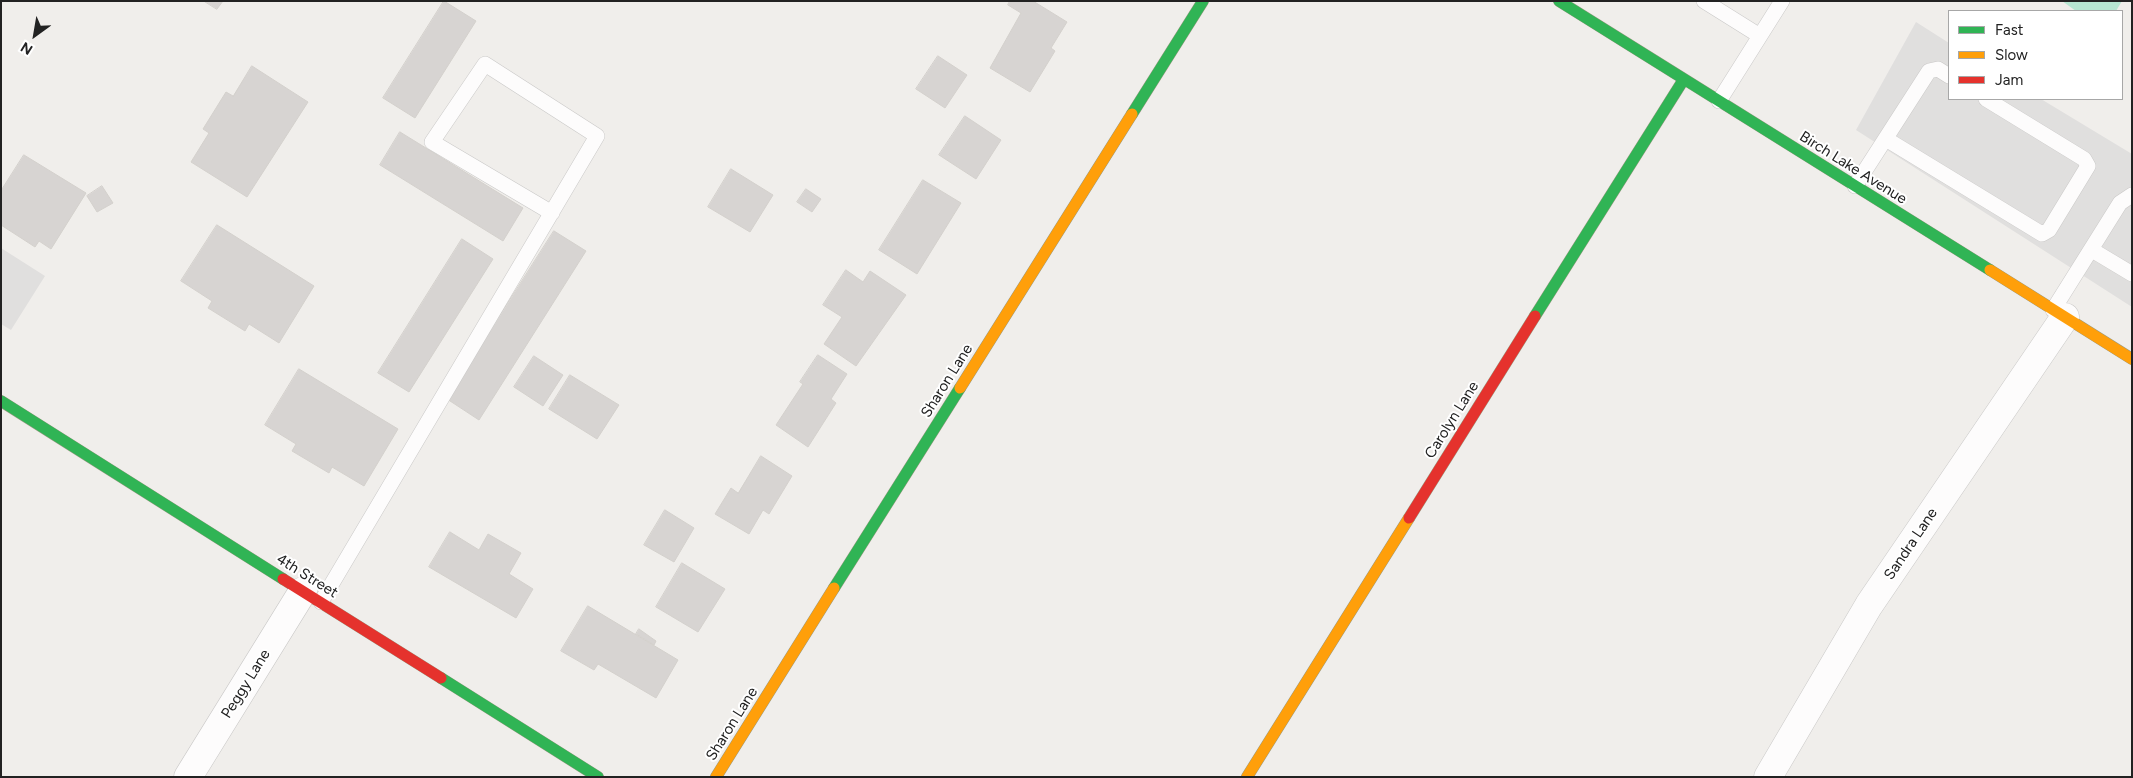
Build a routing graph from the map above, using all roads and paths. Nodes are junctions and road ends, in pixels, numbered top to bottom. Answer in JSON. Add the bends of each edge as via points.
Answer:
{"nodes":[{"id":1,"x":1203,"y":1,"type":"edge"},
{"id":2,"x":1559,"y":1,"type":"edge"},
{"id":3,"x":1704,"y":1,"type":"edge"},
{"id":4,"x":1782,"y":1,"type":"edge"},
{"id":5,"x":1760,"y":36,"type":"junction"},
{"id":6,"x":1948,"y":75,"type":"edge"},
{"id":7,"x":1684,"y":79,"type":"junction"},
{"id":8,"x":1988,"y":100,"type":"edge"},
{"id":9,"x":1719,"y":101,"type":"junction"},
{"id":10,"x":1886,"y":139,"type":"junction"},
{"id":11,"x":1855,"y":186,"type":"junction"},
{"id":12,"x":2132,"y":195,"type":"edge"},
{"id":13,"x":552,"y":213,"type":"junction"},
{"id":14,"x":2092,"y":250,"type":"junction"},
{"id":15,"x":2132,"y":274,"type":"edge"},
{"id":16,"x":2059,"y":314,"type":"junction"},
{"id":17,"x":2132,"y":360,"type":"edge"},
{"id":18,"x":1,"y":401,"type":"edge"},
{"id":19,"x":312,"y":597,"type":"junction"},
{"id":20,"x":188,"y":777,"type":"edge"},
{"id":21,"x":598,"y":777,"type":"edge"},
{"id":22,"x":716,"y":777,"type":"edge"},
{"id":23,"x":1247,"y":777,"type":"edge"},
{"id":24,"x":1768,"y":777,"type":"edge"}],
"edges":[{"from":1,"to":22,"type":"street","name":"Sharon Lane"},
{"from":2,"to":7,"type":"street","name":"Birch Lake Avenue"},
{"from":3,"to":5,"type":"lane"},
{"from":4,"to":5,"type":"lane"},
{"from":5,"to":9,"type":"lane"},
{"from":6,"to":10,"type":"lane","via":[[1938,69],[1929,71]]},
{"from":7,"to":9,"type":"street","name":"Birch Lake Avenue"},
{"from":7,"to":23,"type":"street","name":"Carolyn Lane"},
{"from":8,"to":10,"type":"lane","via":[[2084,159],[2088,166],[2049,230],[2042,234]]},
{"from":9,"to":11,"type":"street","name":"Birch Lake Avenue"},
{"from":10,"to":11,"type":"lane"},
{"from":11,"to":16,"type":"street","name":"Birch Lake Avenue"},
{"from":12,"to":14,"type":"lane","via":[[2120,203]]},
{"from":13,"to":13,"type":"lane","via":[[597,136],[485,64],[432,142]]},
{"from":13,"to":19,"type":"lane"},
{"from":14,"to":15,"type":"lane"},
{"from":14,"to":16,"type":"lane"},
{"from":16,"to":17,"type":"street","name":"Birch Lake Avenue"},
{"from":16,"to":24,"type":"street","name":"Sandra Lane","via":[[1868,605]]},
{"from":18,"to":19,"type":"street","name":"4th Street"},
{"from":19,"to":20,"type":"street","name":"Peggy Lane"},
{"from":19,"to":21,"type":"street","name":"4th Street"}]}
